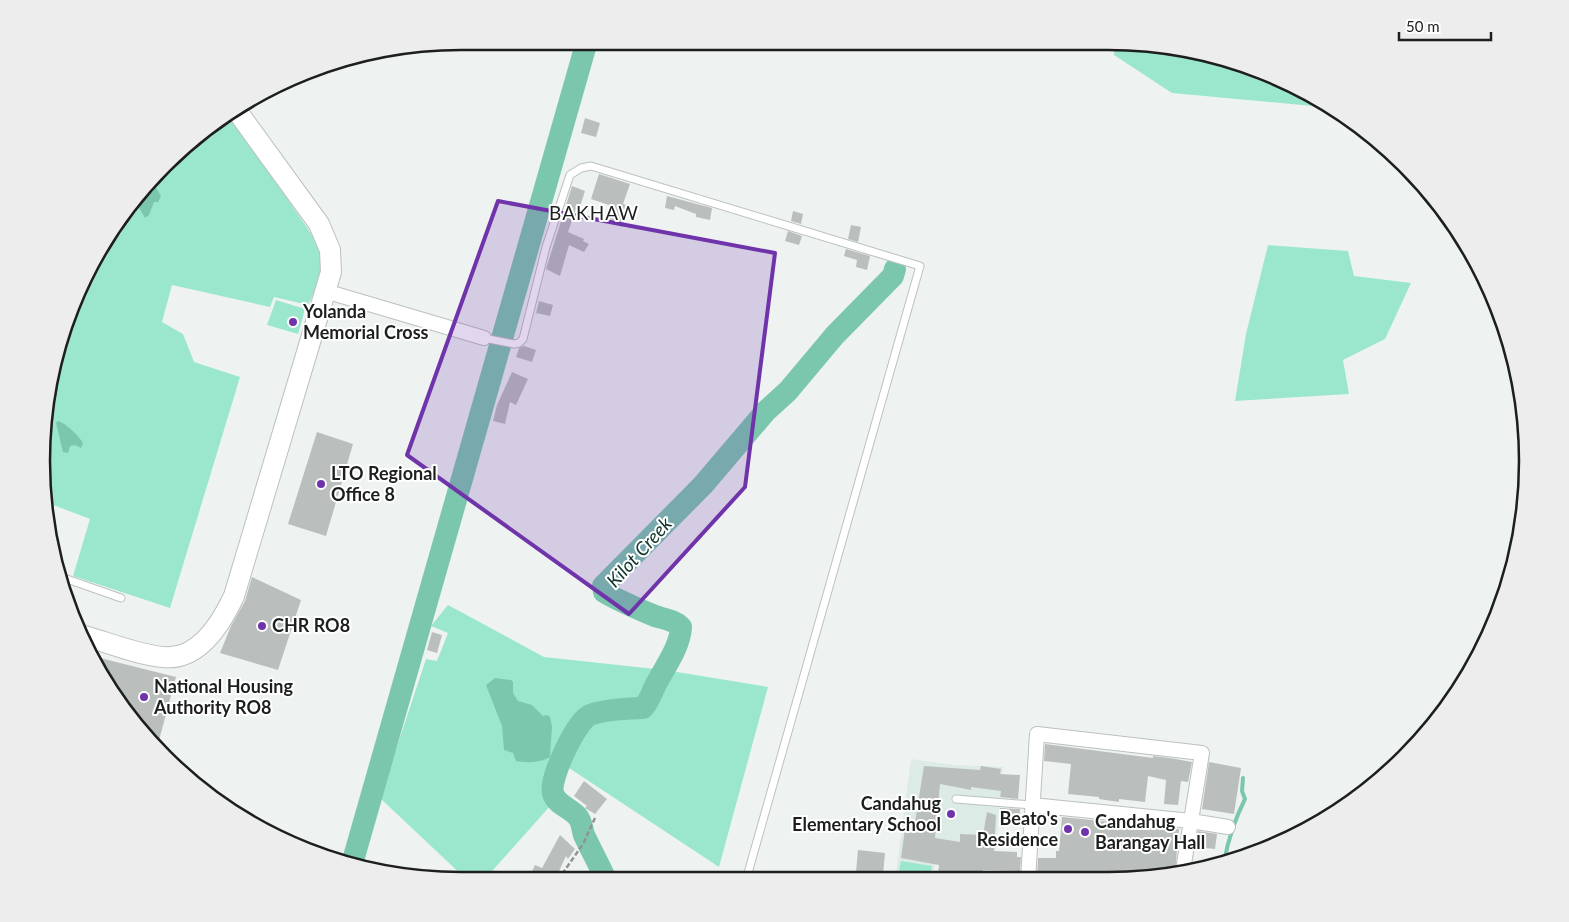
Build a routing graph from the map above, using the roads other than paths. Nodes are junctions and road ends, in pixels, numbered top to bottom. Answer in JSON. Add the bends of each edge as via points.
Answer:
{"nodes":[{"id":1,"x":240,"y":115,"type":"edge"},
{"id":2,"x":325,"y":291,"type":"junction"},
{"id":3,"x":484,"y":338,"type":"joint"},
{"id":4,"x":68,"y":580,"type":"edge"},
{"id":5,"x":121,"y":598,"type":"dead end"},
{"id":6,"x":89,"y":637,"type":"edge"},
{"id":7,"x":956,"y":798,"type":"dead end"},
{"id":8,"x":1032,"y":805,"type":"junction"},
{"id":9,"x":1191,"y":821,"type":"junction"},
{"id":10,"x":1228,"y":827,"type":"dead end"},
{"id":11,"x":1184,"y":865,"type":"edge"},
{"id":12,"x":748,"y":872,"type":"edge"},
{"id":13,"x":1028,"y":872,"type":"edge"}],
"edges":[{"from":1,"to":2,"type":"street","via":[[326,238],[331,272]]},
{"from":2,"to":3,"type":"street"},
{"from":2,"to":6,"type":"street","via":[[226,615],[206,640],[174,657],[149,654]]},
{"from":3,"to":12,"type":"lane","via":[[514,344],[523,339],[546,246],[570,176],[591,166],[920,266]]},
{"from":4,"to":5,"type":"lane"},
{"from":7,"to":8,"type":"lane"},
{"from":8,"to":9,"type":"street"},
{"from":8,"to":9,"type":"street","via":[[1037,734],[1202,753]]},
{"from":8,"to":13,"type":"street"},
{"from":9,"to":10,"type":"street"},
{"from":9,"to":11,"type":"street"}]}
